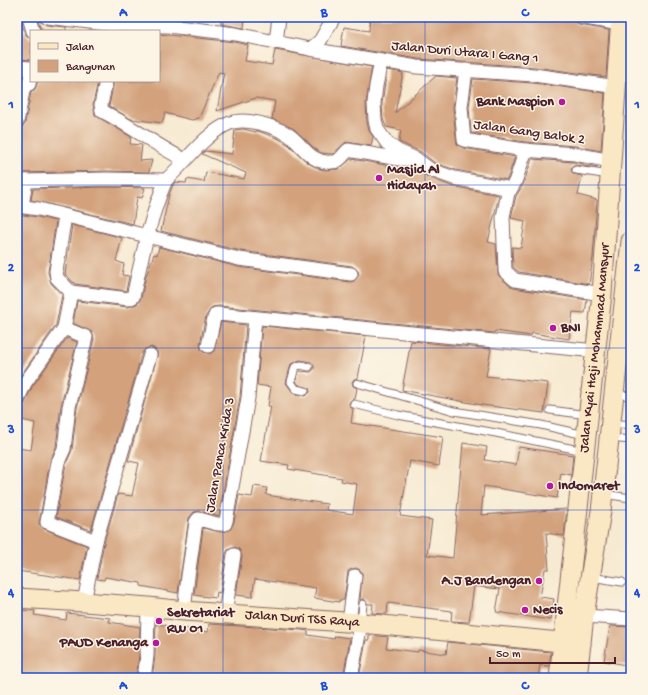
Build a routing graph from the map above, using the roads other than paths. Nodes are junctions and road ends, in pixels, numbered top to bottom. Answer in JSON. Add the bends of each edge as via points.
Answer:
{"nodes":[{"id":1,"x":29,"y":17,"type":"edge"},
{"id":2,"x":47,"y":17,"type":"edge"},
{"id":3,"x":279,"y":17,"type":"edge"},
{"id":4,"x":334,"y":17,"type":"edge"},
{"id":5,"x":580,"y":17,"type":"edge"},
{"id":6,"x":621,"y":20,"type":"edge"},
{"id":7,"x":161,"y":21,"type":"edge"},
{"id":8,"x":182,"y":22,"type":"edge"},
{"id":9,"x":88,"y":26,"type":"edge"},
{"id":10,"x":114,"y":28,"type":"edge"},
{"id":11,"x":33,"y":30,"type":"edge"},
{"id":12,"x":276,"y":42,"type":"junction"},
{"id":13,"x":310,"y":49,"type":"junction"},
{"id":14,"x":381,"y":61,"type":"junction"},
{"id":15,"x":17,"y":67,"type":"edge"},
{"id":16,"x":30,"y":68,"type":"edge"},
{"id":17,"x":466,"y":70,"type":"junction"},
{"id":18,"x":30,"y":78,"type":"edge"},
{"id":19,"x":106,"y":82,"type":"edge"},
{"id":20,"x":617,"y":88,"type":"junction"},
{"id":21,"x":17,"y":122,"type":"edge"},
{"id":22,"x":526,"y":150,"type":"junction"},
{"id":23,"x":416,"y":159,"type":"junction"},
{"id":24,"x":185,"y":160,"type":"junction"},
{"id":25,"x":611,"y":168,"type":"junction"},
{"id":26,"x":576,"y":170,"type":"dead end"},
{"id":27,"x":166,"y":180,"type":"junction"},
{"id":28,"x":21,"y":181,"type":"edge"},
{"id":29,"x":511,"y":188,"type":"junction"},
{"id":30,"x":20,"y":206,"type":"edge"},
{"id":31,"x":64,"y":216,"type":"junction"},
{"id":32,"x":147,"y":236,"type":"junction"},
{"id":33,"x":631,"y":249,"type":"edge"},
{"id":34,"x":351,"y":274,"type":"dead end"},
{"id":35,"x":71,"y":292,"type":"junction"},
{"id":36,"x":602,"y":294,"type":"junction"},
{"id":37,"x":628,"y":297,"type":"edge"},
{"id":38,"x":255,"y":318,"type":"junction"},
{"id":39,"x":64,"y":328,"type":"junction"},
{"id":40,"x":208,"y":346,"type":"dead end"},
{"id":41,"x":596,"y":352,"type":"junction"},
{"id":42,"x":150,"y":355,"type":"dead end"},
{"id":43,"x":309,"y":367,"type":"dead end"},
{"id":44,"x":357,"y":384,"type":"dead end"},
{"id":45,"x":305,"y":391,"type":"dead end"},
{"id":46,"x":623,"y":395,"type":"edge"},
{"id":47,"x":17,"y":401,"type":"edge"},
{"id":48,"x":354,"y":404,"type":"dead end"},
{"id":49,"x":550,"y":410,"type":"dead end"},
{"id":50,"x":588,"y":416,"type":"junction"},
{"id":51,"x":631,"y":425,"type":"edge"},
{"id":52,"x":610,"y":430,"type":"junction"},
{"id":53,"x":631,"y":440,"type":"edge"},
{"id":54,"x":585,"y":443,"type":"junction"},
{"id":55,"x":602,"y":494,"type":"junction"},
{"id":56,"x":631,"y":498,"type":"edge"},
{"id":57,"x":96,"y":541,"type":"junction"},
{"id":58,"x":234,"y":555,"type":"dead end"},
{"id":59,"x":355,"y":576,"type":"dead end"},
{"id":60,"x":590,"y":577,"type":"junction"},
{"id":61,"x":622,"y":582,"type":"dead end"},
{"id":62,"x":17,"y":598,"type":"edge"},
{"id":63,"x":84,"y":602,"type":"junction"},
{"id":64,"x":364,"y":604,"type":"dead end"},
{"id":65,"x":148,"y":607,"type":"junction"},
{"id":66,"x":184,"y":611,"type":"junction"},
{"id":67,"x":225,"y":614,"type":"junction"},
{"id":68,"x":575,"y":615,"type":"junction"},
{"id":69,"x":631,"y":619,"type":"edge"},
{"id":70,"x":355,"y":622,"type":"junction"},
{"id":71,"x":573,"y":643,"type":"junction"},
{"id":72,"x":144,"y":678,"type":"edge"},
{"id":73,"x":351,"y":678,"type":"edge"},
{"id":74,"x":559,"y":678,"type":"edge"},
{"id":75,"x":577,"y":678,"type":"edge"}],
"edges":[{"from":1,"to":11,"type":"street"},
{"from":2,"to":9,"type":"street","name":"Jalan Duri Utara I Gang 1"},
{"from":3,"to":12,"type":"street"},
{"from":4,"to":13,"type":"street","via":[[320,41]]},
{"from":5,"to":6,"type":"street"},
{"from":6,"to":20,"type":"main road","name":"Jalan Kyai Haji Mohammad Mansyur"},
{"from":7,"to":8,"type":"street","name":"Jalan Duri Utara I Gang 1"},
{"from":7,"to":10,"type":"street","name":"Jalan Duri Utara I Gang 1"},
{"from":8,"to":12,"type":"street","name":"Jalan Duri Utara I Gang 1"},
{"from":9,"to":10,"type":"street","name":"Jalan Duri Utara I Gang 1"},
{"from":12,"to":13,"type":"street","name":"Jalan Duri Utara I Gang 1"},
{"from":13,"to":14,"type":"street","name":"Jalan Duri Utara I Gang 1"},
{"from":14,"to":17,"type":"street","name":"Jalan Duri Utara I Gang 1"},
{"from":14,"to":23,"type":"street","via":[[374,103],[378,129],[387,143]]},
{"from":15,"to":16,"type":"street"},
{"from":17,"to":20,"type":"street","name":"Jalan Duri Utara I Gang 1","via":[[534,75]]},
{"from":17,"to":22,"type":"street","name":"Jalan Gang Balok 2","via":[[461,107],[464,140]]},
{"from":18,"to":21,"type":"street","via":[[29,84],[24,86]]},
{"from":19,"to":24,"type":"street","via":[[102,112]]},
{"from":20,"to":25,"type":"main road","name":"Jalan Kyai Haji Mohammad Mansyur"},
{"from":22,"to":25,"type":"street","name":"Jalan Gang Balok 2","via":[[559,152]]},
{"from":22,"to":29,"type":"street"},
{"from":23,"to":24,"type":"street","via":[[398,159],[348,150],[337,161],[317,160],[288,135],[247,121],[230,123],[210,135]]},
{"from":23,"to":29,"type":"street","via":[[431,170],[454,178]]},
{"from":24,"to":27,"type":"street"},
{"from":25,"to":26,"type":"lane"},
{"from":25,"to":36,"type":"main road","name":"Jalan Kyai Haji Mohammad Mansyur"},
{"from":27,"to":28,"type":"street"},
{"from":27,"to":32,"type":"street"},
{"from":28,"to":30,"type":"street"},
{"from":29,"to":36,"type":"street","via":[[503,217],[505,271],[515,280]]},
{"from":30,"to":31,"type":"street","via":[[39,208]]},
{"from":31,"to":32,"type":"street"},
{"from":31,"to":35,"type":"street","via":[[56,276]]},
{"from":32,"to":34,"type":"street","via":[[239,259]]},
{"from":32,"to":35,"type":"street","via":[[133,297],[129,299]]},
{"from":33,"to":37,"type":"main road","name":"Jalan Kyai Haji Mohammad Mansyur"},
{"from":35,"to":39,"type":"street"},
{"from":36,"to":37,"type":"main road"},
{"from":36,"to":41,"type":"main road","name":"Jalan Kyai Haji Mohammad Mansyur"},
{"from":37,"to":46,"type":"main road","name":"Jalan Kyai Haji Mohammad Mansyur","via":[[623,338]]},
{"from":38,"to":40,"type":"street","via":[[216,314]]},
{"from":38,"to":41,"type":"street"},
{"from":38,"to":66,"type":"street","name":"Jalan Panca Krida 3","via":[[248,398],[226,521],[220,525],[202,519],[196,522]]},
{"from":39,"to":47,"type":"street","via":[[25,383]]},
{"from":39,"to":57,"type":"street","via":[[86,337],[69,407],[64,449],[58,462],[47,522]]},
{"from":41,"to":50,"type":"main road","name":"Jalan Kyai Haji Mohammad Mansyur"},
{"from":42,"to":57,"type":"street"},
{"from":43,"to":45,"type":"lane","via":[[301,365],[295,368],[291,382],[296,389]]},
{"from":44,"to":54,"type":"lane","via":[[454,411],[541,425]]},
{"from":46,"to":52,"type":"main road","name":"Jalan Kyai Haji Mohammad Mansyur"},
{"from":48,"to":54,"type":"lane","via":[[496,433]]},
{"from":49,"to":50,"type":"lane"},
{"from":50,"to":54,"type":"main road","name":"Jalan Kyai Haji Mohammad Mansyur"},
{"from":51,"to":52,"type":"lane"},
{"from":52,"to":53,"type":"lane"},
{"from":52,"to":55,"type":"main road","name":"Jalan Kyai Haji Mohammad Mansyur"},
{"from":54,"to":68,"type":"main road","name":"Jalan Kyai Haji Mohammad Mansyur"},
{"from":55,"to":56,"type":"lane"},
{"from":55,"to":60,"type":"main road","name":"Jalan Kyai Haji Mohammad Mansyur"},
{"from":57,"to":63,"type":"street"},
{"from":58,"to":67,"type":"street"},
{"from":59,"to":70,"type":"street"},
{"from":60,"to":61,"type":"lane"},
{"from":60,"to":68,"type":"main road","name":"Jalan Kyai Haji Mohammad Mansyur"},
{"from":62,"to":63,"type":"main road","name":"Jalan Duri TSS Raya"},
{"from":63,"to":65,"type":"main road","name":"Jalan Duri TSS Raya"},
{"from":64,"to":70,"type":"lane"},
{"from":65,"to":66,"type":"main road","name":"Jalan Duri TSS Raya"},
{"from":65,"to":72,"type":"street"},
{"from":66,"to":67,"type":"main road","name":"Jalan Duri TSS Raya"},
{"from":67,"to":70,"type":"main road","name":"Jalan Duri TSS Raya"},
{"from":68,"to":69,"type":"street"},
{"from":68,"to":71,"type":"main road","name":"Jalan Kyai Haji Mohammad Mansyur"},
{"from":70,"to":71,"type":"main road","name":"Jalan Duri TSS Raya"},
{"from":70,"to":73,"type":"street"},
{"from":71,"to":74,"type":"main road","name":"Jalan Kyai Haji Mohammad Mansyur"},
{"from":71,"to":75,"type":"main road","name":"Jalan Kyai Haji Mohammad Mansyur"}]}
